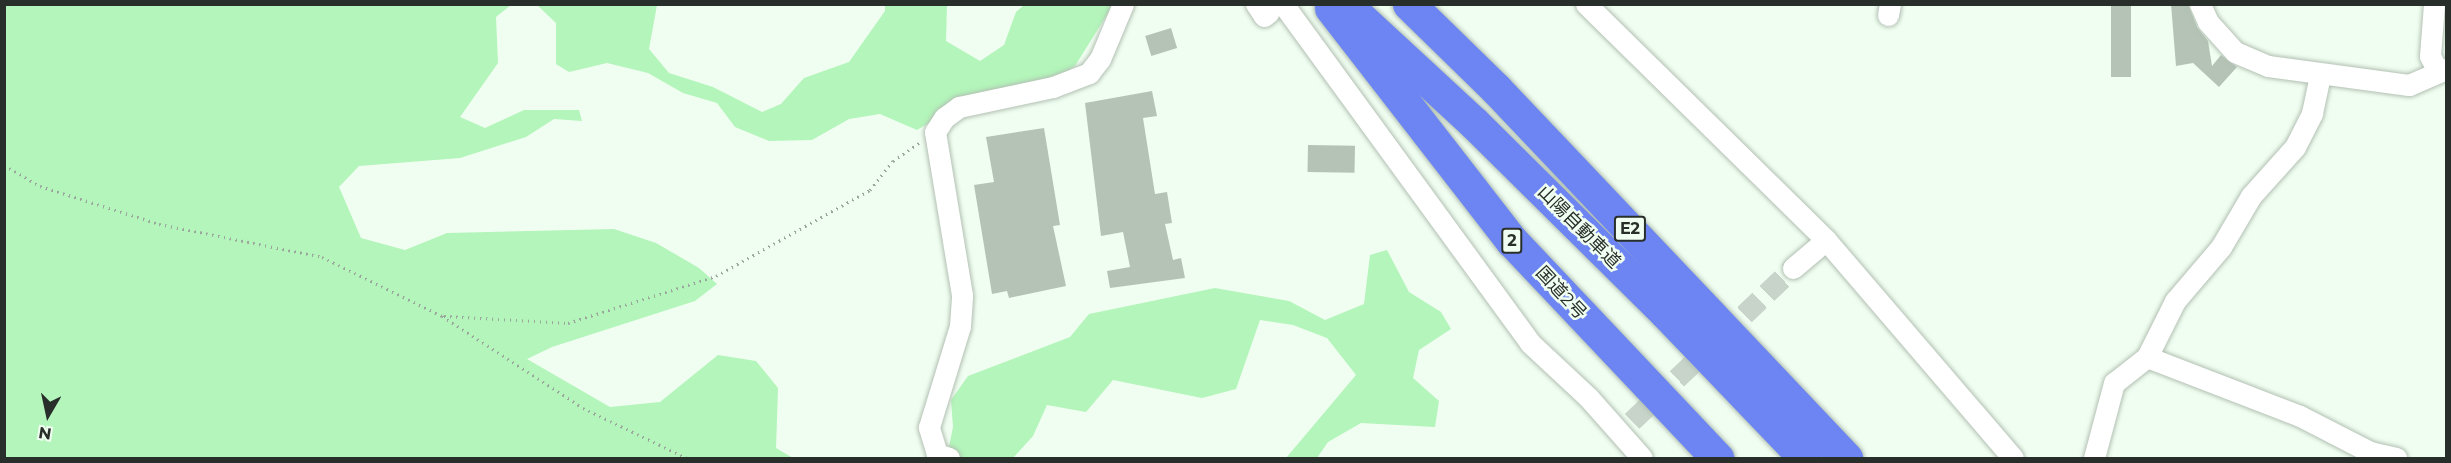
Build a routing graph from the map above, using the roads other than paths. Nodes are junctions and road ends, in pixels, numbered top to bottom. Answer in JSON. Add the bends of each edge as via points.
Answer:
{"nodes":[{"id":1,"x":1123,"y":4,"type":"edge"},
{"id":2,"x":1328,"y":4,"type":"edge"},
{"id":3,"x":1345,"y":4,"type":"edge"},
{"id":4,"x":1409,"y":4,"type":"edge"},
{"id":5,"x":1587,"y":4,"type":"edge"},
{"id":6,"x":2199,"y":4,"type":"edge"},
{"id":7,"x":2434,"y":4,"type":"edge"},
{"id":8,"x":1269,"y":7,"type":"edge"},
{"id":9,"x":2442,"y":70,"type":"edge"},
{"id":10,"x":2320,"y":76,"type":"junction"},
{"id":11,"x":1826,"y":240,"type":"junction"},
{"id":12,"x":1793,"y":268,"type":"tunnel mouth"},
{"id":13,"x":2147,"y":357,"type":"junction"},
{"id":14,"x":949,"y":459,"type":"edge"},
{"id":15,"x":1642,"y":459,"type":"edge"},
{"id":16,"x":1717,"y":459,"type":"edge"},
{"id":17,"x":1805,"y":459,"type":"edge"},
{"id":18,"x":1846,"y":459,"type":"edge"},
{"id":19,"x":2013,"y":459,"type":"edge"},
{"id":20,"x":2094,"y":459,"type":"edge"},
{"id":21,"x":2396,"y":459,"type":"edge"}],
"edges":[{"from":1,"to":14,"type":"street","via":[[1089,74],[1053,87],[959,107],[944,118],[935,132],[962,295],[960,326],[929,427],[937,454]]},
{"from":2,"to":16,"type":"highway","name":"国道2号","number":"2","via":[[1355,44],[1512,242]]},
{"from":3,"to":17,"type":"highway","name":"山陽自動車道","number":"E2","via":[[1402,54],[1665,312]]},
{"from":4,"to":18,"type":"highway","name":"山陽自動車道","number":"E2","via":[[1520,114]]},
{"from":5,"to":11,"type":"street"},
{"from":6,"to":10,"type":"street","via":[[2208,22],[2235,52],[2268,66]]},
{"from":7,"to":9,"type":"street","via":[[2430,56]]},
{"from":8,"to":15,"type":"street","via":[[1530,343],[1626,427]]},
{"from":9,"to":10,"type":"street","via":[[2409,85]]},
{"from":10,"to":13,"type":"street","via":[[2305,131],[2251,195],[2221,247],[2175,301]]},
{"from":11,"to":12,"type":"street"},
{"from":11,"to":19,"type":"street"},
{"from":13,"to":20,"type":"street","via":[[2111,388]]},
{"from":13,"to":21,"type":"street","via":[[2300,416],[2370,452]]}]}
